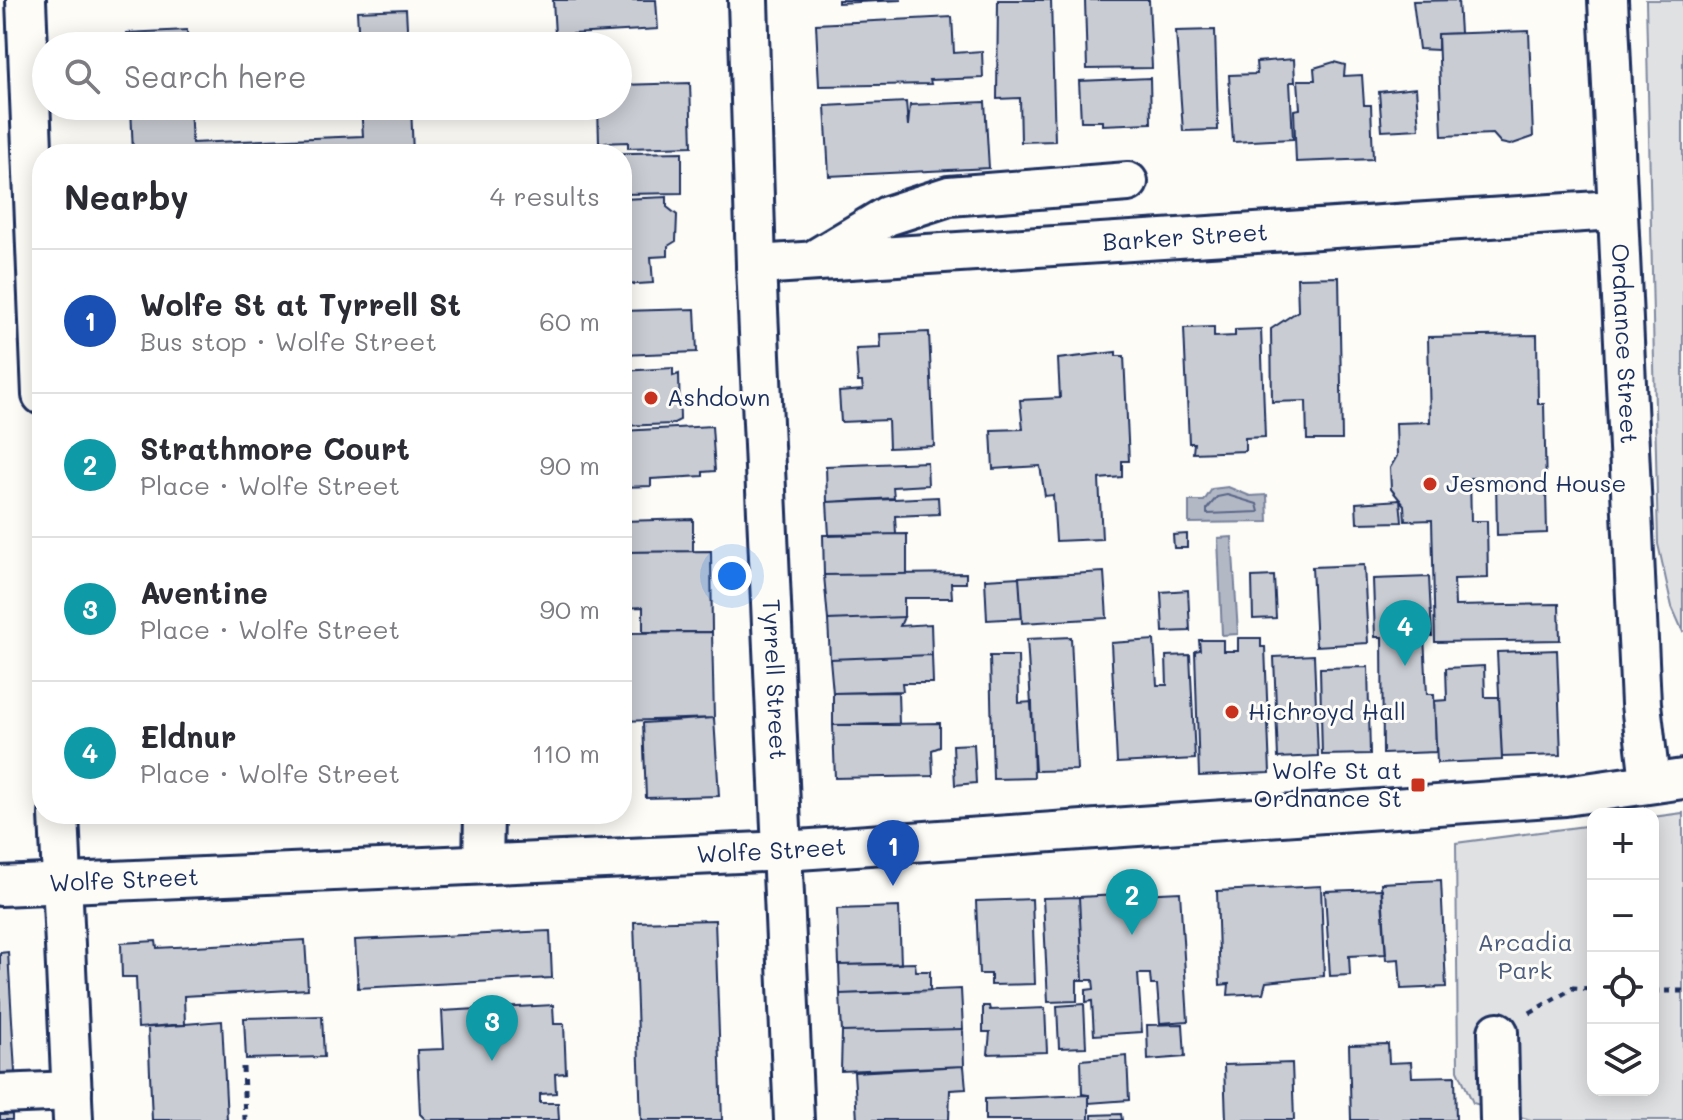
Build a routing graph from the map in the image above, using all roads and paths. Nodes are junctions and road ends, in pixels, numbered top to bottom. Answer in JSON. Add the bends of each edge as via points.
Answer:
{"nodes":[{"id":1,"x":26,"y":0,"type":"edge"},
{"id":2,"x":748,"y":0,"type":"edge"},
{"id":3,"x":1608,"y":0,"type":"edge"},
{"id":4,"x":32,"y":148,"type":"edge"},
{"id":5,"x":1128,"y":182,"type":"dead end"},
{"id":6,"x":1615,"y":210,"type":"junction"},
{"id":7,"x":812,"y":262,"type":"junction"},
{"id":8,"x":756,"y":265,"type":"junction"},
{"id":9,"x":1666,"y":780,"type":"edge"},
{"id":10,"x":59,"y":824,"type":"edge"},
{"id":11,"x":484,"y":824,"type":"edge"},
{"id":12,"x":784,"y":851,"type":"junction"},
{"id":13,"x":483,"y":864,"type":"junction"},
{"id":14,"x":62,"y":883,"type":"junction"},
{"id":15,"x":0,"y":886,"type":"edge"},
{"id":16,"x":1587,"y":989,"type":"edge"},
{"id":17,"x":1659,"y":991,"type":"edge"},
{"id":18,"x":1683,"y":991,"type":"edge"},
{"id":19,"x":1498,"y":1032,"type":"joint"},
{"id":20,"x":243,"y":1067,"type":"dead end"},
{"id":21,"x":0,"y":1094,"type":"edge"},
{"id":22,"x":72,"y":1106,"type":"edge"},
{"id":23,"x":245,"y":1120,"type":"edge"},
{"id":24,"x":794,"y":1120,"type":"edge"},
{"id":25,"x":1500,"y":1120,"type":"edge"}],
"edges":[{"from":1,"to":4,"type":"street"},
{"from":2,"to":8,"type":"street","name":"Tyrrell Street"},
{"from":3,"to":6,"type":"street","name":"Ordnance Street"},
{"from":5,"to":7,"type":"street","via":[[949,196],[887,216]]},
{"from":6,"to":7,"type":"street","name":"Barker Street"},
{"from":6,"to":9,"type":"street","name":"Ordnance Street","via":[[1641,704]]},
{"from":7,"to":8,"type":"street","name":"Barker Street"},
{"from":8,"to":12,"type":"street","name":"Tyrrell Street"},
{"from":9,"to":12,"type":"street","name":"Wolfe Street","via":[[1565,796]]},
{"from":10,"to":14,"type":"street"},
{"from":11,"to":13,"type":"street"},
{"from":12,"to":13,"type":"street","name":"Wolfe Street"},
{"from":12,"to":24,"type":"street","name":"Tyrrell Street"},
{"from":13,"to":14,"type":"street","name":"Wolfe Street"},
{"from":14,"to":15,"type":"street","name":"Wolfe Street"},
{"from":14,"to":22,"type":"street"},
{"from":16,"to":19,"type":"path","via":[[1573,988]]},
{"from":17,"to":18,"type":"path"},
{"from":19,"to":25,"type":"street"},
{"from":20,"to":23,"type":"path"},
{"from":21,"to":22,"type":"street"}]}
